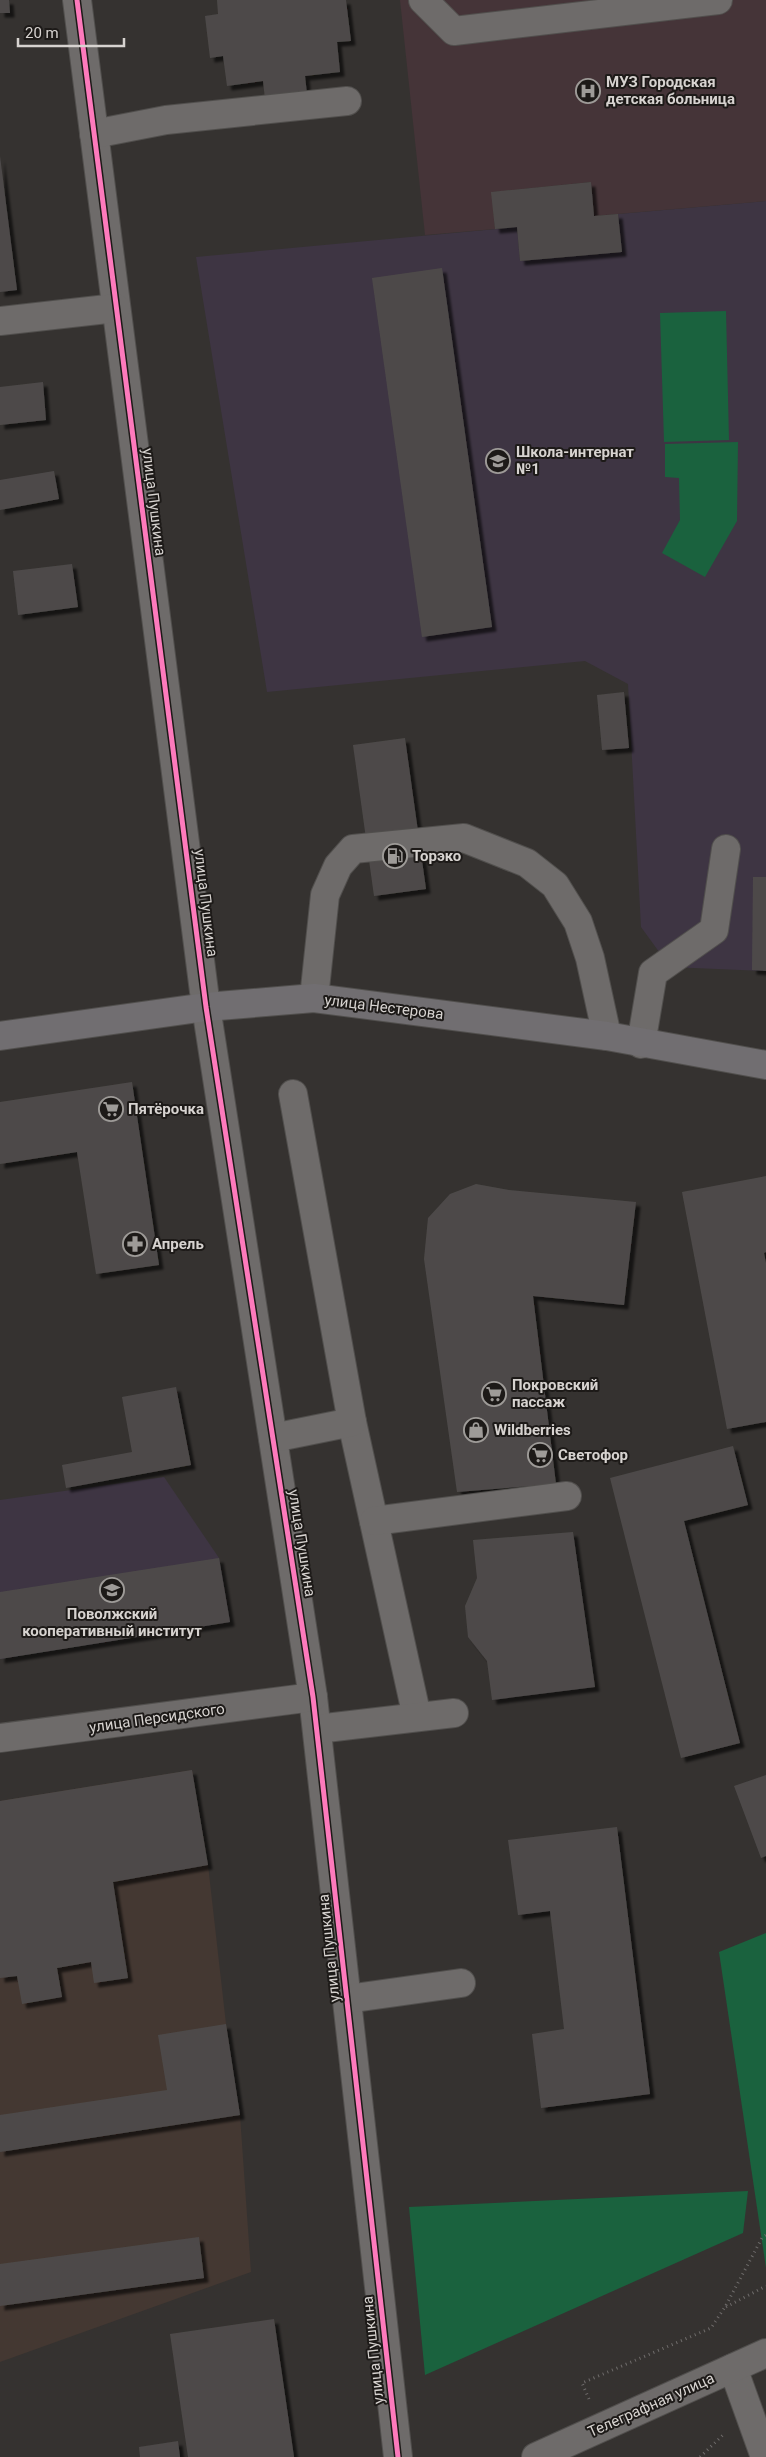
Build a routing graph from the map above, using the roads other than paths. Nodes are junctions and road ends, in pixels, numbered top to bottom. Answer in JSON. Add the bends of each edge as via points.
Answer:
{"nodes":[{"id":1,"x":77,"y":0,"type":"edge"},
{"id":2,"x":423,"y":0,"type":"edge"},
{"id":3,"x":718,"y":0,"type":"edge"},
{"id":4,"x":347,"y":101,"type":"dead end"},
{"id":5,"x":94,"y":134,"type":"junction"},
{"id":6,"x":116,"y":308,"type":"junction"},
{"id":7,"x":0,"y":321,"type":"edge"},
{"id":8,"x":726,"y":849,"type":"dead end"},
{"id":9,"x":314,"y":998,"type":"junction"},
{"id":10,"x":206,"y":1007,"type":"junction"},
{"id":11,"x":0,"y":1036,"type":"edge"},
{"id":12,"x":607,"y":1036,"type":"junction"},
{"id":13,"x":640,"y":1044,"type":"junction"},
{"id":14,"x":766,"y":1065,"type":"edge"},
{"id":15,"x":293,"y":1094,"type":"dead end"},
{"id":16,"x":352,"y":1422,"type":"junction"},
{"id":17,"x":273,"y":1438,"type":"junction"},
{"id":18,"x":567,"y":1496,"type":"dead end"},
{"id":19,"x":374,"y":1521,"type":"junction"},
{"id":20,"x":314,"y":1697,"type":"junction"},
{"id":21,"x":454,"y":1713,"type":"dead end"},
{"id":22,"x":417,"y":1717,"type":"junction"},
{"id":23,"x":317,"y":1728,"type":"junction"},
{"id":24,"x":0,"y":1738,"type":"edge"},
{"id":25,"x":461,"y":1983,"type":"dead end"},
{"id":26,"x":347,"y":1999,"type":"junction"},
{"id":27,"x":766,"y":2353,"type":"edge"},
{"id":28,"x":733,"y":2368,"type":"junction"},
{"id":29,"x":398,"y":2457,"type":"edge"},
{"id":30,"x":536,"y":2457,"type":"edge"},
{"id":31,"x":765,"y":2457,"type":"edge"}],
"edges":[{"from":1,"to":5,"type":"street","name":"улица Пушкина"},
{"from":2,"to":3,"type":"street","via":[[454,31]]},
{"from":4,"to":5,"type":"street","via":[[166,120]]},
{"from":5,"to":6,"type":"street","name":"улица Пушкина"},
{"from":6,"to":7,"type":"street"},
{"from":6,"to":10,"type":"street","name":"улица Пушкина"},
{"from":8,"to":13,"type":"street","via":[[714,930],[653,973]]},
{"from":9,"to":10,"type":"main road","name":"улица Нестерова"},
{"from":9,"to":12,"type":"main road","name":"улица Нестерова"},
{"from":9,"to":12,"type":"street","via":[[325,895],[338,866],[353,849],[464,838],[527,863],[555,885],[578,922],[590,958]]},
{"from":10,"to":11,"type":"main road","name":"улица Нестерова"},
{"from":10,"to":17,"type":"street","name":"улица Пушкина"},
{"from":12,"to":13,"type":"main road","name":"улица Нестерова"},
{"from":13,"to":14,"type":"main road","name":"улица Нестерова"},
{"from":15,"to":16,"type":"street"},
{"from":16,"to":17,"type":"street"},
{"from":16,"to":19,"type":"street"},
{"from":17,"to":20,"type":"street","name":"улица Пушкина"},
{"from":18,"to":19,"type":"street"},
{"from":19,"to":22,"type":"street"},
{"from":20,"to":23,"type":"street","name":"улица Пушкина"},
{"from":20,"to":24,"type":"street","name":"улица Персидского"},
{"from":21,"to":22,"type":"street"},
{"from":22,"to":23,"type":"street"},
{"from":23,"to":26,"type":"street","name":"улица Пушкина"},
{"from":25,"to":26,"type":"street"},
{"from":26,"to":29,"type":"street","name":"улица Пушкина"},
{"from":27,"to":28,"type":"street","name":"Телеграфная улица"},
{"from":28,"to":30,"type":"street","name":"Телеграфная улица"},
{"from":28,"to":31,"type":"street"}]}
